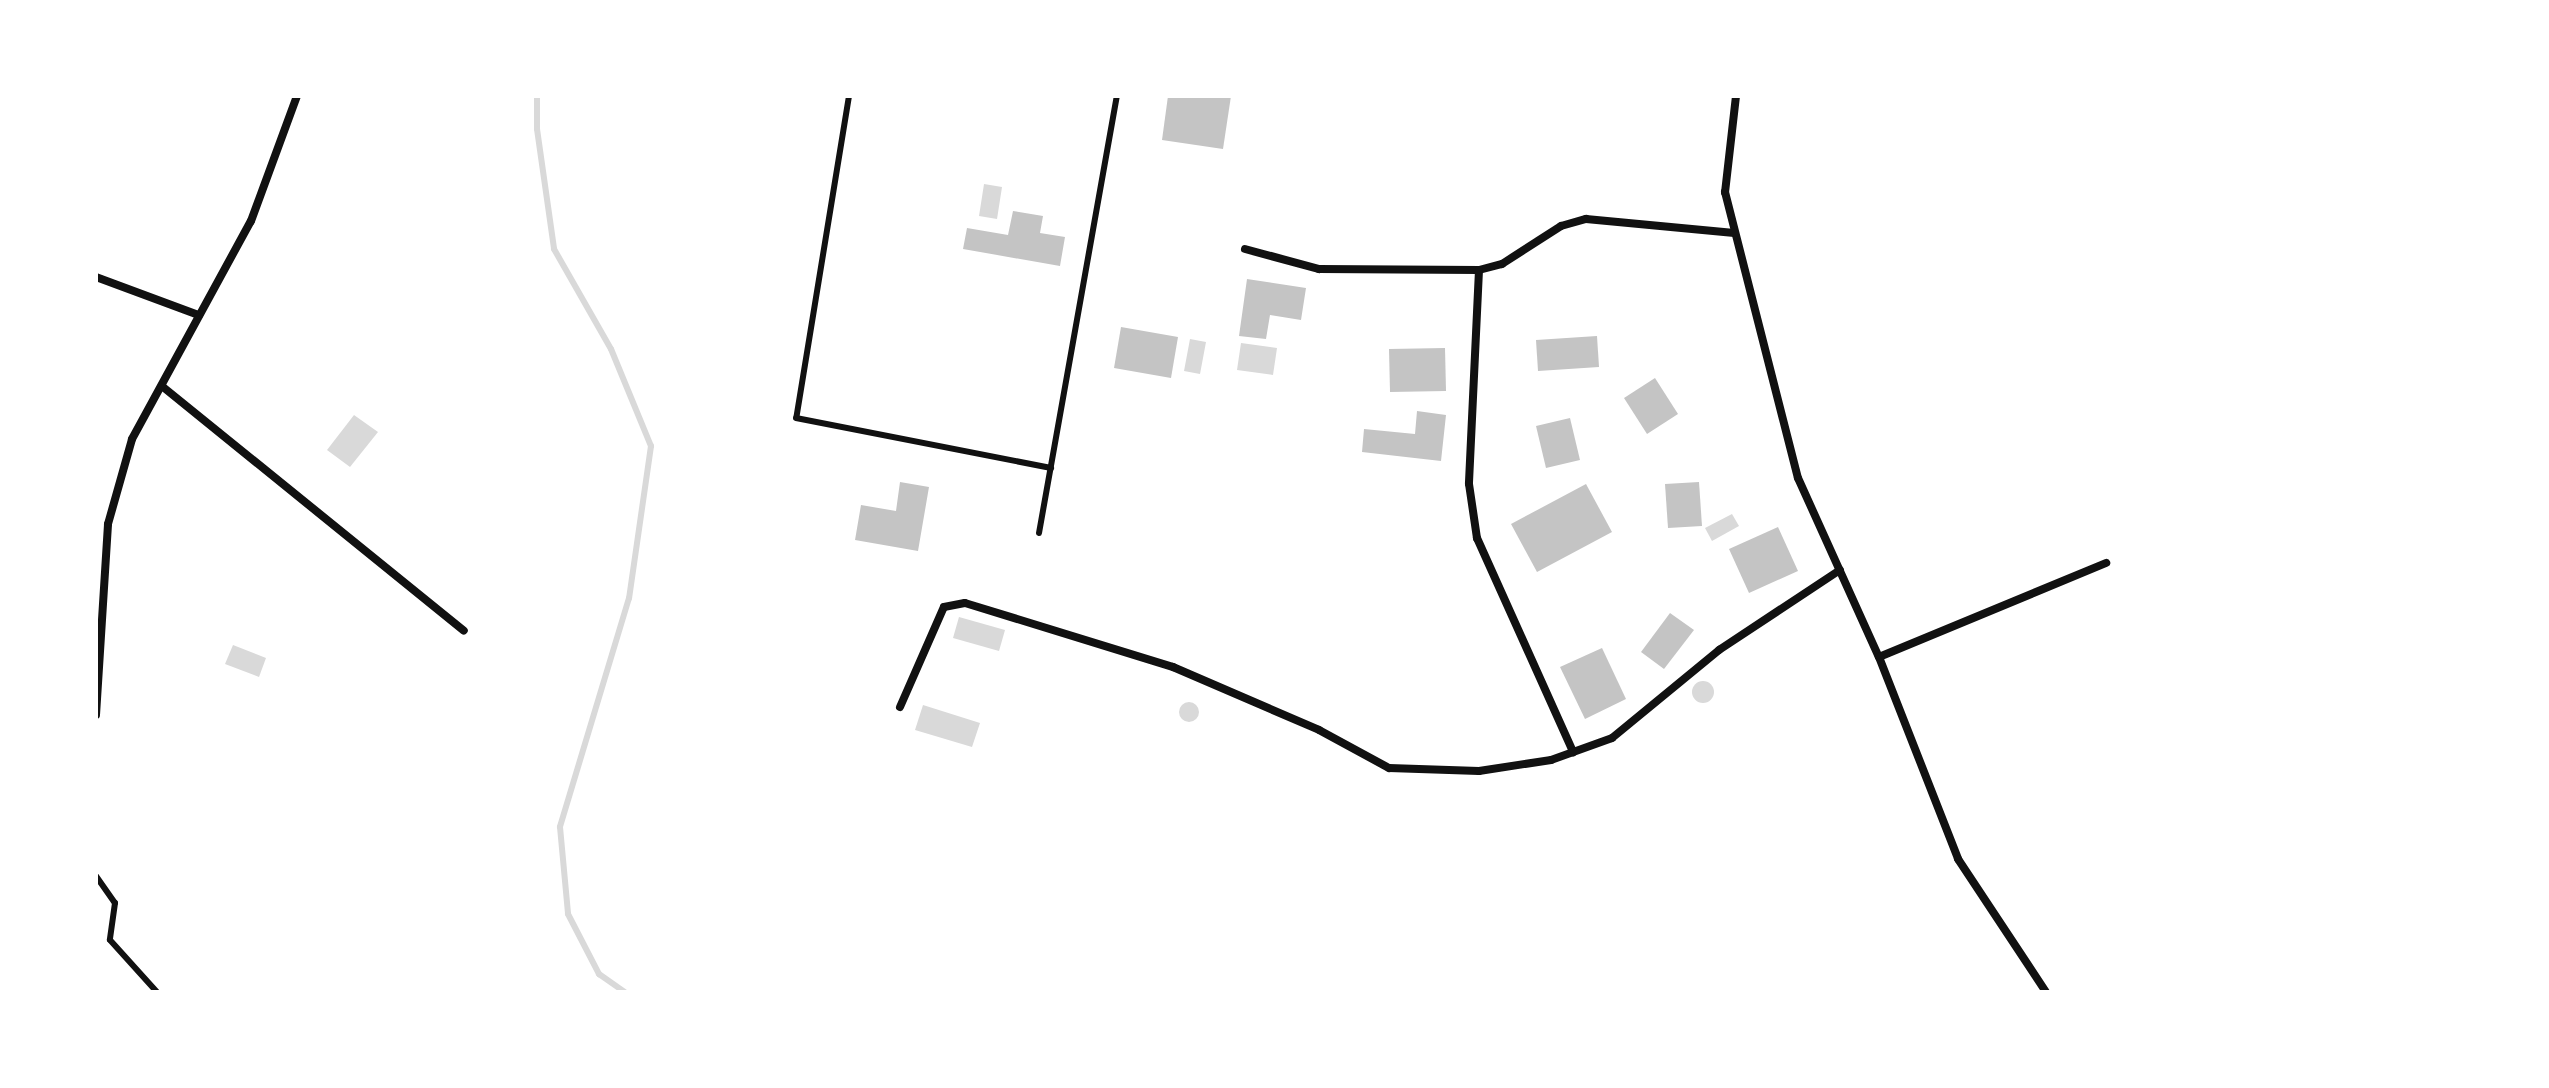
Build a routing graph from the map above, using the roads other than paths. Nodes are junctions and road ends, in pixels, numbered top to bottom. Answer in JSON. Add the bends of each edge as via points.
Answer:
{"nodes":[{"id":1,"x":297,"y":96,"type":"edge"},
{"id":2,"x":849,"y":96,"type":"edge"},
{"id":3,"x":1117,"y":96,"type":"edge"},
{"id":4,"x":1736,"y":96,"type":"edge"},
{"id":5,"x":1734,"y":233,"type":"junction"},
{"id":6,"x":1245,"y":249,"type":"dead end"},
{"id":7,"x":1479,"y":270,"type":"junction"},
{"id":8,"x":96,"y":277,"type":"edge"},
{"id":9,"x":199,"y":315,"type":"junction"},
{"id":10,"x":163,"y":387,"type":"junction"},
{"id":11,"x":1051,"y":468,"type":"junction"},
{"id":12,"x":1039,"y":533,"type":"dead end"},
{"id":13,"x":2106,"y":563,"type":"dead end"},
{"id":14,"x":1840,"y":570,"type":"junction"},
{"id":15,"x":464,"y":631,"type":"dead end"},
{"id":16,"x":1879,"y":657,"type":"junction"},
{"id":17,"x":900,"y":707,"type":"dead end"},
{"id":18,"x":96,"y":715,"type":"edge"},
{"id":19,"x":1573,"y":752,"type":"junction"},
{"id":20,"x":96,"y":876,"type":"edge"},
{"id":21,"x":157,"y":992,"type":"edge"},
{"id":22,"x":2046,"y":992,"type":"edge"}],
"edges":[{"from":1,"to":9,"type":"street","via":[[251,221]]},
{"from":2,"to":11,"type":"lane","via":[[796,418]]},
{"from":3,"to":11,"type":"lane"},
{"from":4,"to":5,"type":"street","via":[[1725,192]]},
{"from":5,"to":7,"type":"street","via":[[1586,219],[1561,226],[1502,264]]},
{"from":5,"to":14,"type":"street","via":[[1798,478]]},
{"from":6,"to":7,"type":"street","via":[[1319,269]]},
{"from":7,"to":19,"type":"street","via":[[1469,484],[1477,538]]},
{"from":8,"to":9,"type":"street"},
{"from":9,"to":10,"type":"street"},
{"from":10,"to":15,"type":"street"},
{"from":10,"to":18,"type":"street","via":[[132,439],[108,524]]},
{"from":11,"to":12,"type":"lane"},
{"from":13,"to":16,"type":"street"},
{"from":14,"to":16,"type":"street"},
{"from":14,"to":19,"type":"street","via":[[1719,650],[1612,738]]},
{"from":16,"to":22,"type":"street","via":[[1958,859]]},
{"from":17,"to":19,"type":"street","via":[[944,607],[951,602],[1173,667],[1319,730],[1389,768],[1479,771]]},
{"from":20,"to":21,"type":"lane","via":[[115,903],[110,940]]}]}
